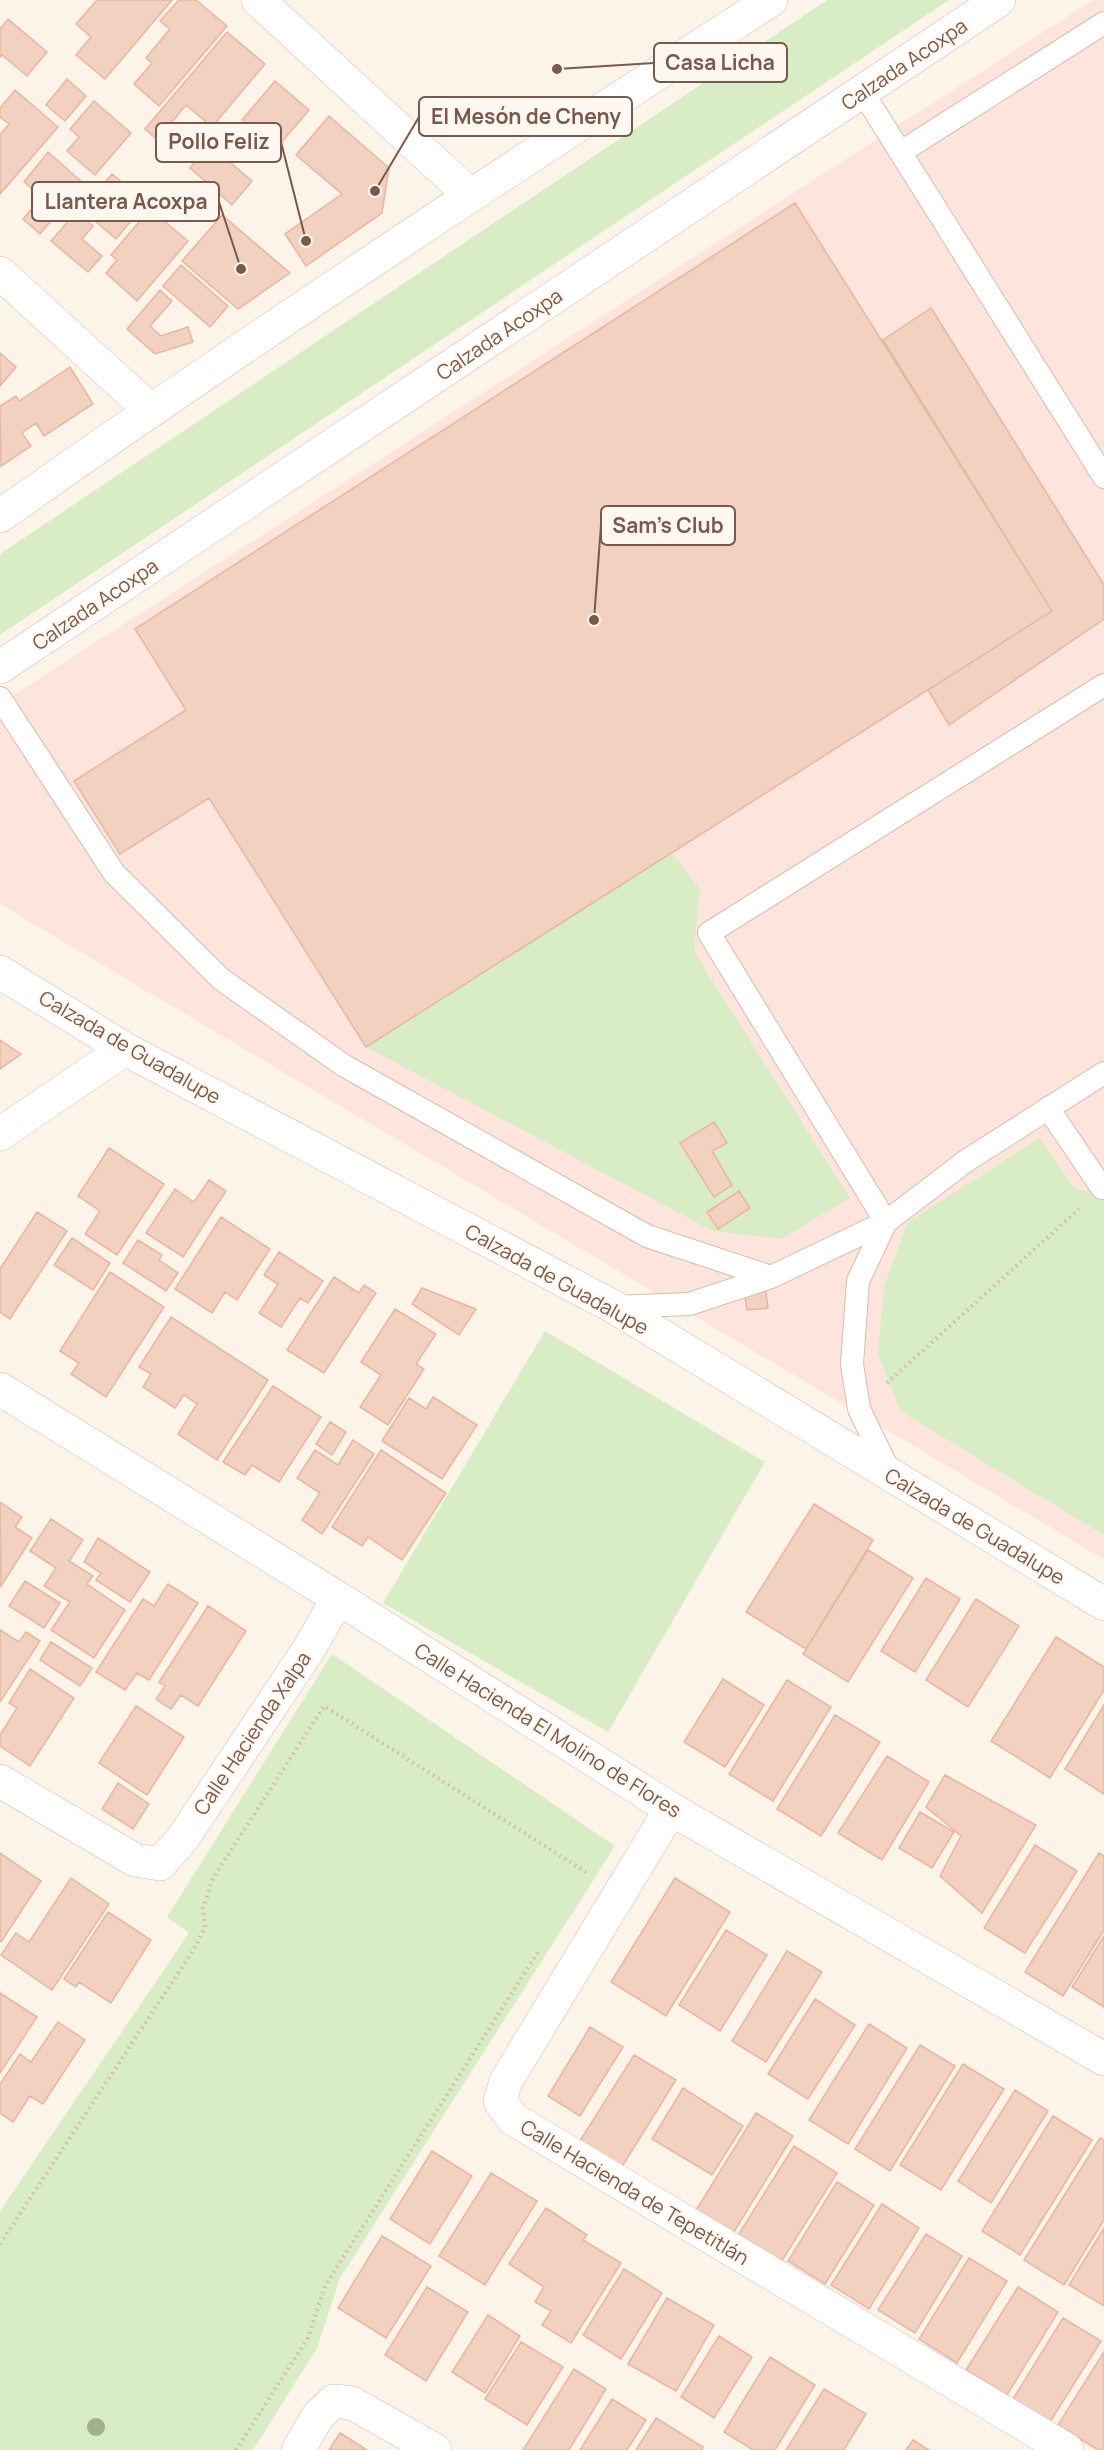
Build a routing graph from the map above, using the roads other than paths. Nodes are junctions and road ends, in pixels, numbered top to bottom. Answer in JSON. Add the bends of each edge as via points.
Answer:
{"nodes":[{"id":1,"x":258,"y":0,"type":"edge"},
{"id":2,"x":771,"y":0,"type":"edge"},
{"id":3,"x":999,"y":0,"type":"edge"},
{"id":4,"x":1104,"y":23,"type":"edge"},
{"id":5,"x":862,"y":92,"type":"junction"},
{"id":6,"x":901,"y":152,"type":"junction"},
{"id":7,"x":470,"y":195,"type":"junction"},
{"id":8,"x":0,"y":273,"type":"edge"},
{"id":9,"x":150,"y":410,"type":"junction"},
{"id":10,"x":1104,"y":477,"type":"edge"},
{"id":11,"x":0,"y":516,"type":"edge"},
{"id":12,"x":0,"y":667,"type":"edge"},
{"id":13,"x":1104,"y":685,"type":"edge"},
{"id":14,"x":0,"y":698,"type":"edge"},
{"id":15,"x":0,"y":972,"type":"edge"},
{"id":16,"x":125,"y":1049,"type":"junction"},
{"id":17,"x":1104,"y":1073,"type":"edge"},
{"id":18,"x":1048,"y":1108,"type":"junction"},
{"id":19,"x":0,"y":1134,"type":"edge"},
{"id":20,"x":1103,"y":1188,"type":"edge"},
{"id":21,"x":886,"y":1222,"type":"junction"},
{"id":22,"x":771,"y":1277,"type":"junction"},
{"id":23,"x":614,"y":1307,"type":"junction"},
{"id":24,"x":0,"y":1389,"type":"edge"},
{"id":25,"x":891,"y":1475,"type":"junction"},
{"id":26,"x":338,"y":1598,"type":"junction"},
{"id":27,"x":1104,"y":1604,"type":"edge"},
{"id":28,"x":0,"y":1781,"type":"edge"},
{"id":29,"x":671,"y":1809,"type":"junction"},
{"id":30,"x":1104,"y":2059,"type":"edge"},
{"id":31,"x":298,"y":2450,"type":"edge"},
{"id":32,"x":435,"y":2450,"type":"edge"},
{"id":33,"x":1067,"y":2450,"type":"edge"}],
"edges":[{"from":1,"to":7,"type":"street"},
{"from":2,"to":7,"type":"street"},
{"from":3,"to":5,"type":"street","name":"Calzada Acoxpa"},
{"from":4,"to":6,"type":"lane"},
{"from":5,"to":6,"type":"lane"},
{"from":5,"to":12,"type":"street","name":"Calzada Acoxpa"},
{"from":6,"to":10,"type":"lane"},
{"from":7,"to":9,"type":"street"},
{"from":8,"to":9,"type":"street"},
{"from":9,"to":11,"type":"street"},
{"from":13,"to":21,"type":"lane","via":[[709,933]]},
{"from":14,"to":22,"type":"lane","via":[[114,873],[220,979],[343,1065],[647,1236]]},
{"from":15,"to":16,"type":"street","name":"Calzada de Guadalupe"},
{"from":16,"to":19,"type":"street"},
{"from":16,"to":23,"type":"street","name":"Calzada de Guadalupe"},
{"from":17,"to":18,"type":"lane"},
{"from":18,"to":20,"type":"lane"},
{"from":18,"to":21,"type":"lane","via":[[966,1161]]},
{"from":21,"to":22,"type":"lane"},
{"from":21,"to":25,"type":"lane","via":[[858,1281],[852,1364],[858,1408]]},
{"from":22,"to":23,"type":"lane","via":[[689,1304]]},
{"from":23,"to":25,"type":"street","name":"Calzada de Guadalupe"},
{"from":24,"to":26,"type":"street","name":"Calle Hacienda El Molino de Flores"},
{"from":25,"to":27,"type":"street","name":"Calzada de Guadalupe"},
{"from":26,"to":28,"type":"street","name":"Calle Hacienda Xalpa","via":[[309,1649],[189,1828],[160,1864],[135,1860]]},
{"from":26,"to":29,"type":"street","name":"Calle Hacienda El Molino de Flores"},
{"from":29,"to":30,"type":"street","name":"Calle Hacienda El Molino de Flores"},
{"from":29,"to":33,"type":"street","name":"Calle Hacienda de Tepetitlán","via":[[506,2081],[500,2101],[513,2119]]},
{"from":31,"to":32,"type":"street","via":[[318,2416],[334,2401],[352,2403]]}]}
